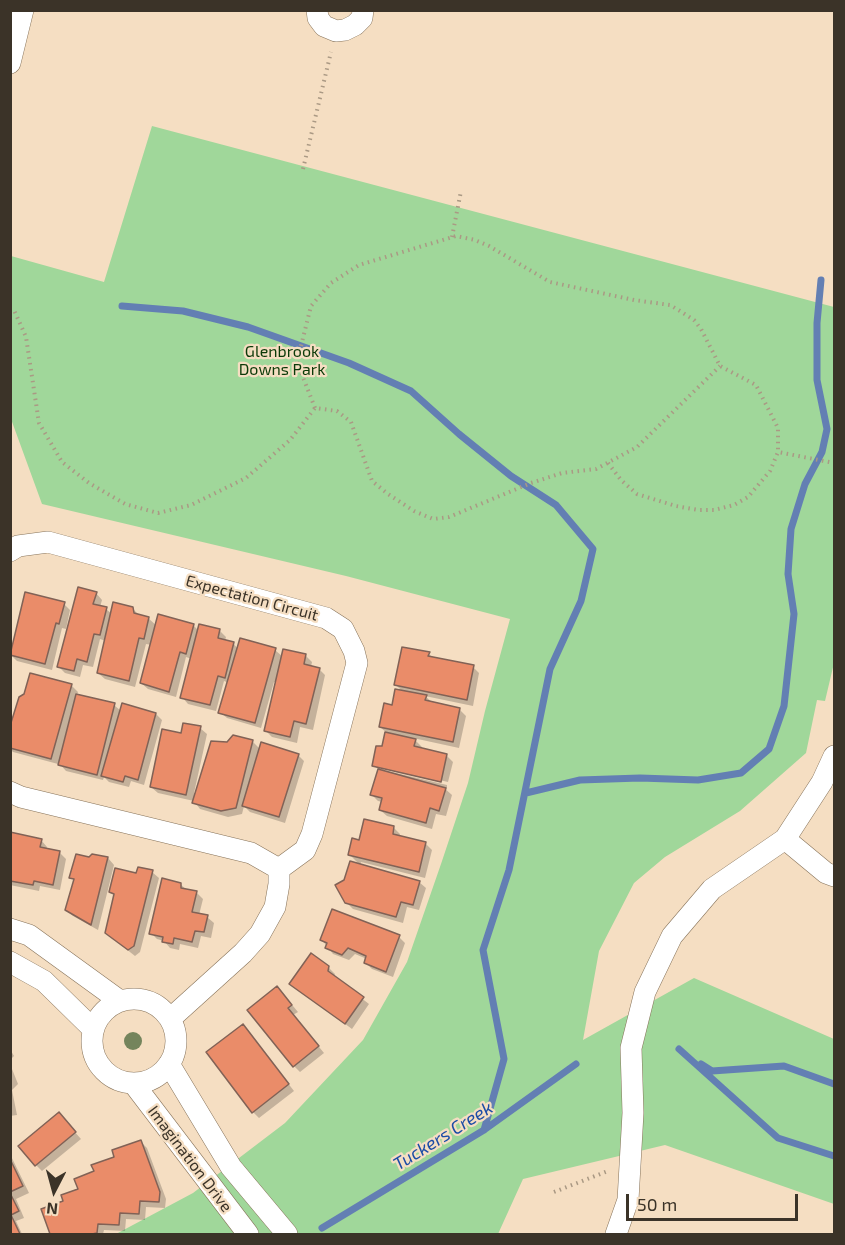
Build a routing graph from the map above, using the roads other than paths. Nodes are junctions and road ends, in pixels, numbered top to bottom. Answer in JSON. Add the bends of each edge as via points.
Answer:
{"nodes":[{"id":1,"x":23,"y":10,"type":"edge"},
{"id":2,"x":317,"y":10,"type":"edge"},
{"id":3,"x":363,"y":10,"type":"edge"},
{"id":4,"x":10,"y":63,"type":"edge"},
{"id":5,"x":10,"y":551,"type":"edge"},
{"id":6,"x":834,"y":756,"type":"edge"},
{"id":7,"x":10,"y":792,"type":"edge"},
{"id":8,"x":785,"y":839,"type":"junction"},
{"id":9,"x":279,"y":868,"type":"junction"},
{"id":10,"x":834,"y":876,"type":"edge"},
{"id":11,"x":10,"y":929,"type":"edge"},
{"id":12,"x":10,"y":962,"type":"edge"},
{"id":13,"x":120,"y":1001,"type":"junction"},
{"id":14,"x":170,"y":1019,"type":"junction"},
{"id":15,"x":93,"y":1029,"type":"junction"},
{"id":16,"x":169,"y":1064,"type":"junction"},
{"id":17,"x":133,"y":1083,"type":"junction"},
{"id":18,"x":248,"y":1234,"type":"edge"},
{"id":19,"x":287,"y":1234,"type":"edge"},
{"id":20,"x":616,"y":1234,"type":"edge"}],
"edges":[{"from":1,"to":4,"type":"street"},
{"from":2,"to":3,"type":"street","via":[[324,26],[336,31],[355,25]]},
{"from":5,"to":9,"type":"street","name":"Expectation Circuit","via":[[18,546],[48,542],[327,618],[343,629],[357,663],[312,834],[305,850]]},
{"from":6,"to":8,"type":"street"},
{"from":7,"to":9,"type":"street","via":[[251,853]]},
{"from":8,"to":10,"type":"street"},
{"from":8,"to":20,"type":"street","via":[[712,889],[672,936],[645,992],[631,1048],[633,1113],[628,1200]]},
{"from":9,"to":14,"type":"street","via":[[275,907],[260,934]]},
{"from":11,"to":13,"type":"street","via":[[29,935]]},
{"from":12,"to":15,"type":"street","via":[[44,981]]},
{"from":13,"to":14,"type":"street","via":[[148,1001]]},
{"from":13,"to":15,"type":"street","via":[[99,1017]]},
{"from":14,"to":16,"type":"street","via":[[176,1034]]},
{"from":15,"to":17,"type":"street","via":[[94,1054],[100,1066],[120,1080]]},
{"from":16,"to":17,"type":"street","via":[[159,1075]]},
{"from":16,"to":19,"type":"street","name":"Imagination Drive","via":[[231,1167]]},
{"from":17,"to":18,"type":"street","name":"Imagination Drive"}]}
